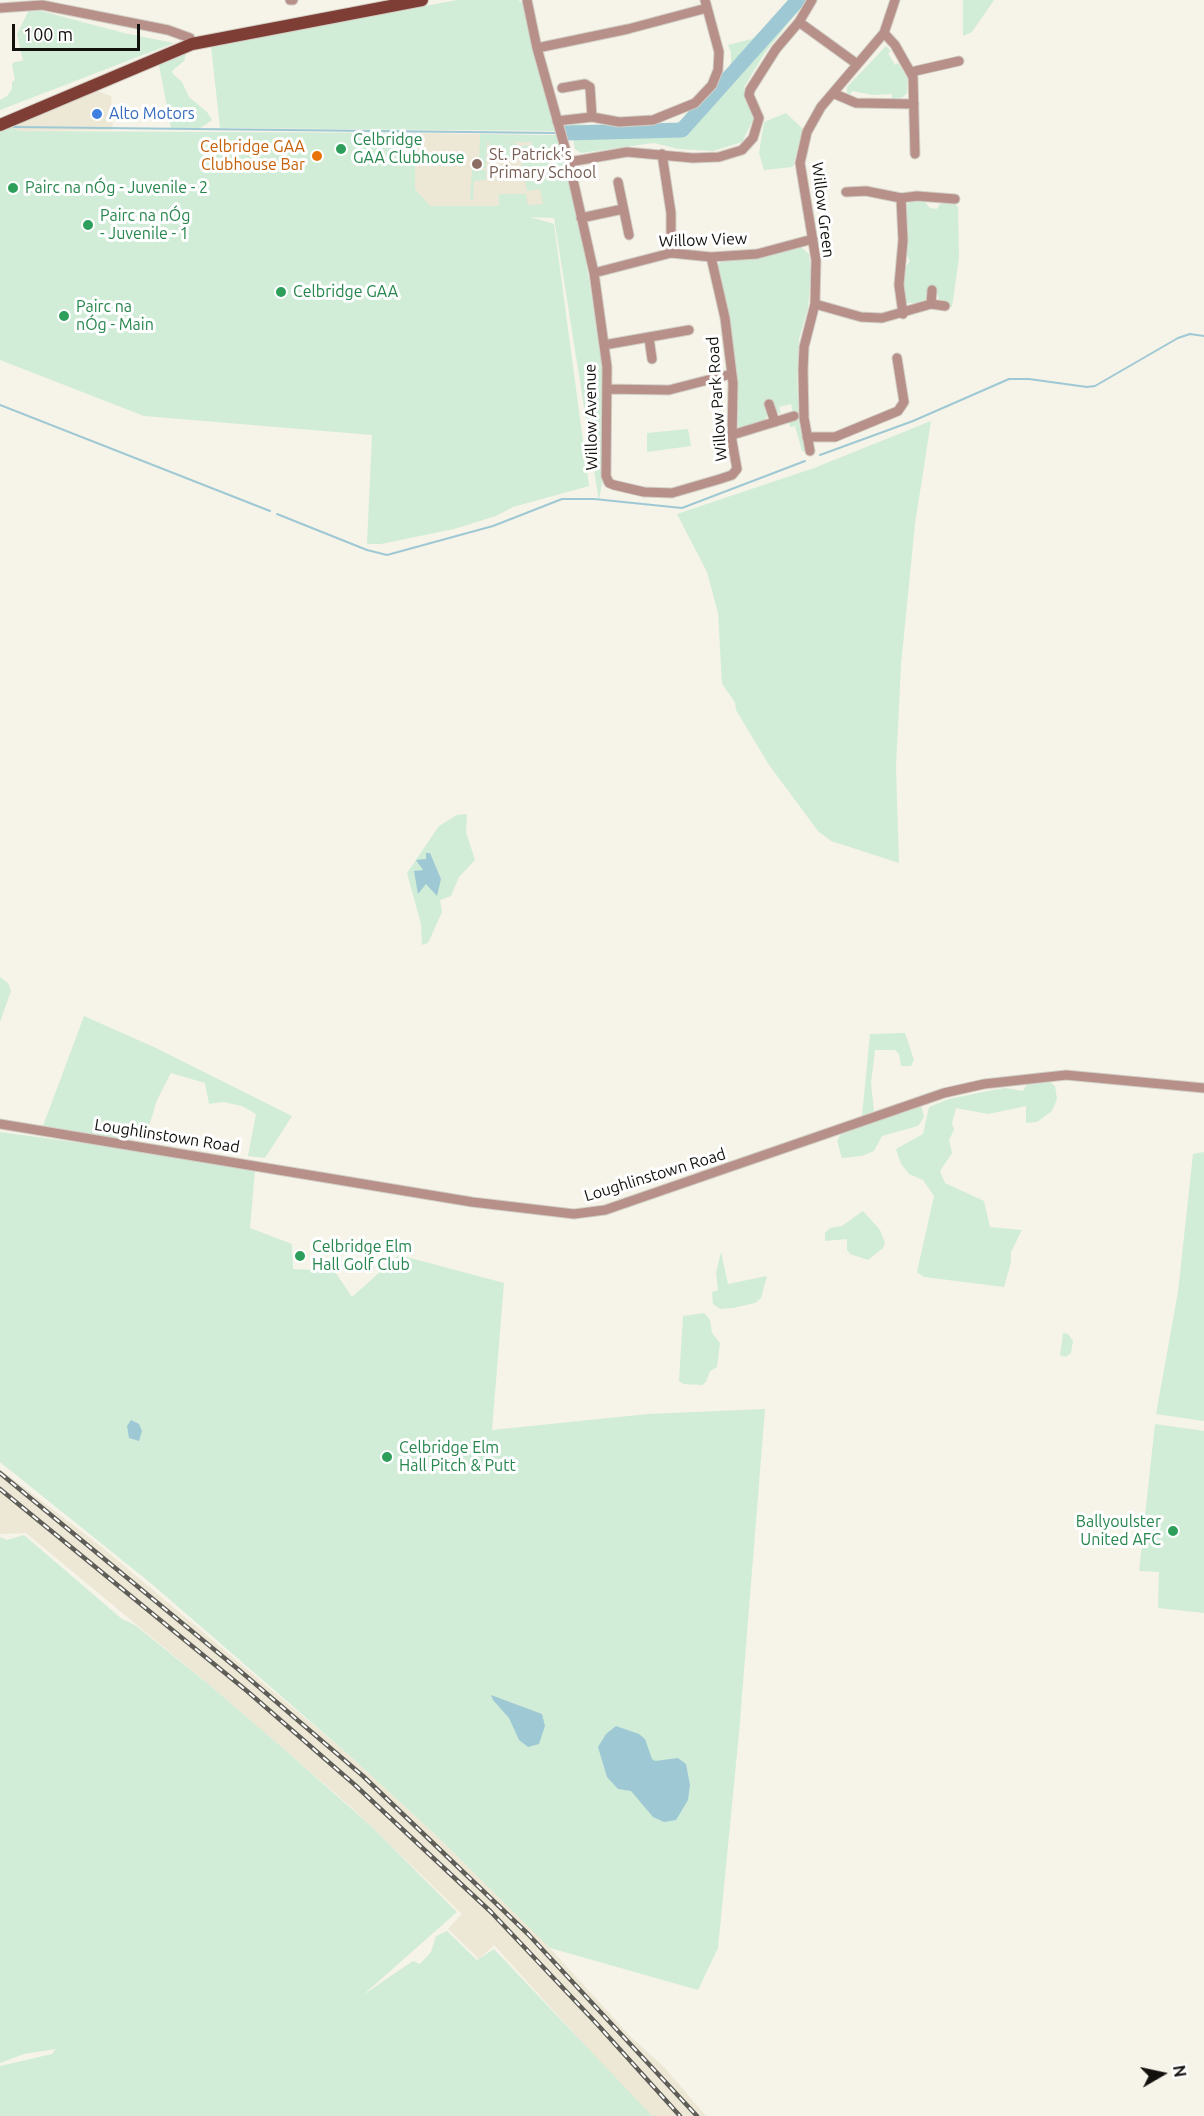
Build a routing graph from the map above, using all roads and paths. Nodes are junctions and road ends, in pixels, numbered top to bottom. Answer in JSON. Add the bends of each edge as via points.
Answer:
{"nodes":[{"id":1,"x":422,"y":0,"type":"edge"},
{"id":2,"x":527,"y":0,"type":"edge"},
{"id":3,"x":812,"y":0,"type":"edge"},
{"id":4,"x":895,"y":0,"type":"edge"},
{"id":5,"x":403,"y":2,"type":"edge"},
{"id":6,"x":706,"y":4,"type":"edge"},
{"id":7,"x":0,"y":8,"type":"edge"},
{"id":8,"x":799,"y":22,"type":"junction"},
{"id":9,"x":884,"y":33,"type":"junction"},
{"id":10,"x":192,"y":44,"type":"junction"},
{"id":11,"x":537,"y":48,"type":"junction"},
{"id":12,"x":959,"y":61,"type":"dead end"},
{"id":13,"x":857,"y":64,"type":"junction"},
{"id":14,"x":911,"y":72,"type":"junction"},
{"id":15,"x":562,"y":88,"type":"dead end"},
{"id":16,"x":835,"y":94,"type":"junction"},
{"id":17,"x":914,"y":104,"type":"junction"},
{"id":18,"x":592,"y":117,"type":"junction"},
{"id":19,"x":557,"y":121,"type":"junction"},
{"id":20,"x":0,"y":125,"type":"edge"},
{"id":21,"x":662,"y":154,"type":"junction"},
{"id":22,"x":915,"y":154,"type":"dead end"},
{"id":23,"x":569,"y":162,"type":"junction"},
{"id":24,"x":618,"y":182,"type":"dead end"},
{"id":25,"x":846,"y":192,"type":"dead end"},
{"id":26,"x":901,"y":198,"type":"junction"},
{"id":27,"x":955,"y":200,"type":"dead end"},
{"id":28,"x":623,"y":209,"type":"junction"},
{"id":29,"x":581,"y":218,"type":"junction"},
{"id":30,"x":629,"y":235,"type":"dead end"},
{"id":31,"x":813,"y":239,"type":"junction"},
{"id":32,"x":671,"y":253,"type":"junction"},
{"id":33,"x":711,"y":257,"type":"junction"},
{"id":34,"x":594,"y":273,"type":"junction"},
{"id":35,"x":932,"y":290,"type":"dead end"},
{"id":36,"x":814,"y":304,"type":"junction"},
{"id":37,"x":932,"y":304,"type":"junction"},
{"id":38,"x":945,"y":306,"type":"dead end"},
{"id":39,"x":903,"y":314,"type":"junction"},
{"id":40,"x":689,"y":330,"type":"dead end"},
{"id":41,"x":649,"y":338,"type":"junction"},
{"id":42,"x":604,"y":345,"type":"junction"},
{"id":43,"x":897,"y":358,"type":"dead end"},
{"id":44,"x":652,"y":359,"type":"dead end"},
{"id":45,"x":731,"y":374,"type":"junction"},
{"id":46,"x":607,"y":389,"type":"junction"},
{"id":47,"x":769,"y":404,"type":"dead end"},
{"id":48,"x":794,"y":416,"type":"dead end"},
{"id":49,"x":775,"y":422,"type":"junction"},
{"id":50,"x":732,"y":435,"type":"junction"},
{"id":51,"x":807,"y":437,"type":"junction"},
{"id":52,"x":810,"y":451,"type":"dead end"},
{"id":53,"x":737,"y":469,"type":"joint"},
{"id":54,"x":1204,"y":1088,"type":"edge"},
{"id":55,"x":0,"y":1124,"type":"edge"}],
"edges":[{"from":1,"to":5,"type":"main road"},
{"from":2,"to":11,"type":"street","name":"Willow Avenue"},
{"from":3,"to":8,"type":"street"},
{"from":4,"to":9,"type":"street","name":"Willow Green"},
{"from":5,"to":10,"type":"main road"},
{"from":6,"to":11,"type":"street","via":[[628,29]]},
{"from":6,"to":18,"type":"street","via":[[719,52],[718,70],[703,96],[686,108],[653,120],[619,122]]},
{"from":7,"to":10,"type":"street","via":[[42,4],[168,30],[190,38]]},
{"from":8,"to":13,"type":"street"},
{"from":8,"to":21,"type":"street","via":[[750,90],[759,118],[753,138],[742,150],[711,157]]},
{"from":9,"to":13,"type":"street","name":"Willow Green"},
{"from":9,"to":14,"type":"street"},
{"from":10,"to":20,"type":"main road"},
{"from":11,"to":19,"type":"street","name":"Willow Avenue"},
{"from":12,"to":14,"type":"street"},
{"from":13,"to":16,"type":"street","name":"Willow Green"},
{"from":14,"to":17,"type":"street"},
{"from":15,"to":18,"type":"street","via":[[585,84],[590,87]]},
{"from":16,"to":17,"type":"street","via":[[856,103]]},
{"from":16,"to":31,"type":"street","name":"Willow Green","via":[[807,132],[800,163]]},
{"from":17,"to":22,"type":"street"},
{"from":18,"to":19,"type":"street"},
{"from":19,"to":23,"type":"street","name":"Willow Avenue"},
{"from":21,"to":23,"type":"street","via":[[627,152]]},
{"from":21,"to":32,"type":"street","via":[[671,213]]},
{"from":23,"to":29,"type":"street","name":"Willow Avenue"},
{"from":24,"to":28,"type":"street"},
{"from":25,"to":26,"type":"street","via":[[866,191]]},
{"from":26,"to":27,"type":"street"},
{"from":26,"to":39,"type":"street","via":[[899,285]]},
{"from":28,"to":29,"type":"street"},
{"from":28,"to":30,"type":"street"},
{"from":29,"to":34,"type":"street","name":"Willow Avenue"},
{"from":31,"to":33,"type":"street","name":"Willow View","via":[[757,254]]},
{"from":31,"to":36,"type":"street","name":"Willow Green"},
{"from":32,"to":33,"type":"street","name":"Willow View"},
{"from":32,"to":34,"type":"street","name":"Willow View"},
{"from":33,"to":45,"type":"street","name":"Willow Park Road","via":[[725,318]]},
{"from":34,"to":42,"type":"street","name":"Willow Avenue"},
{"from":35,"to":37,"type":"street"},
{"from":36,"to":39,"type":"street","via":[[861,317]]},
{"from":36,"to":51,"type":"street","name":"Willow Green","via":[[802,370]]},
{"from":37,"to":38,"type":"street"},
{"from":37,"to":39,"type":"street"},
{"from":40,"to":41,"type":"street"},
{"from":41,"to":42,"type":"street"},
{"from":41,"to":44,"type":"street"},
{"from":42,"to":46,"type":"street","name":"Willow Avenue"},
{"from":43,"to":51,"type":"street","via":[[904,402],[898,411],[835,437]]},
{"from":45,"to":46,"type":"street","via":[[669,390]]},
{"from":45,"to":50,"type":"street","name":"Willow Park Road"},
{"from":46,"to":53,"type":"street","name":"Willow Avenue","via":[[609,483],[644,492],[672,493],[720,479]]},
{"from":47,"to":49,"type":"street"},
{"from":48,"to":49,"type":"street"},
{"from":49,"to":50,"type":"street"},
{"from":50,"to":53,"type":"street","name":"Willow Park Road"},
{"from":51,"to":52,"type":"street","name":"Willow Green"},
{"from":54,"to":55,"type":"street","name":"Loughlinstown Road","via":[[1066,1075],[984,1084],[944,1093],[605,1210],[574,1214],[472,1202]]}]}
